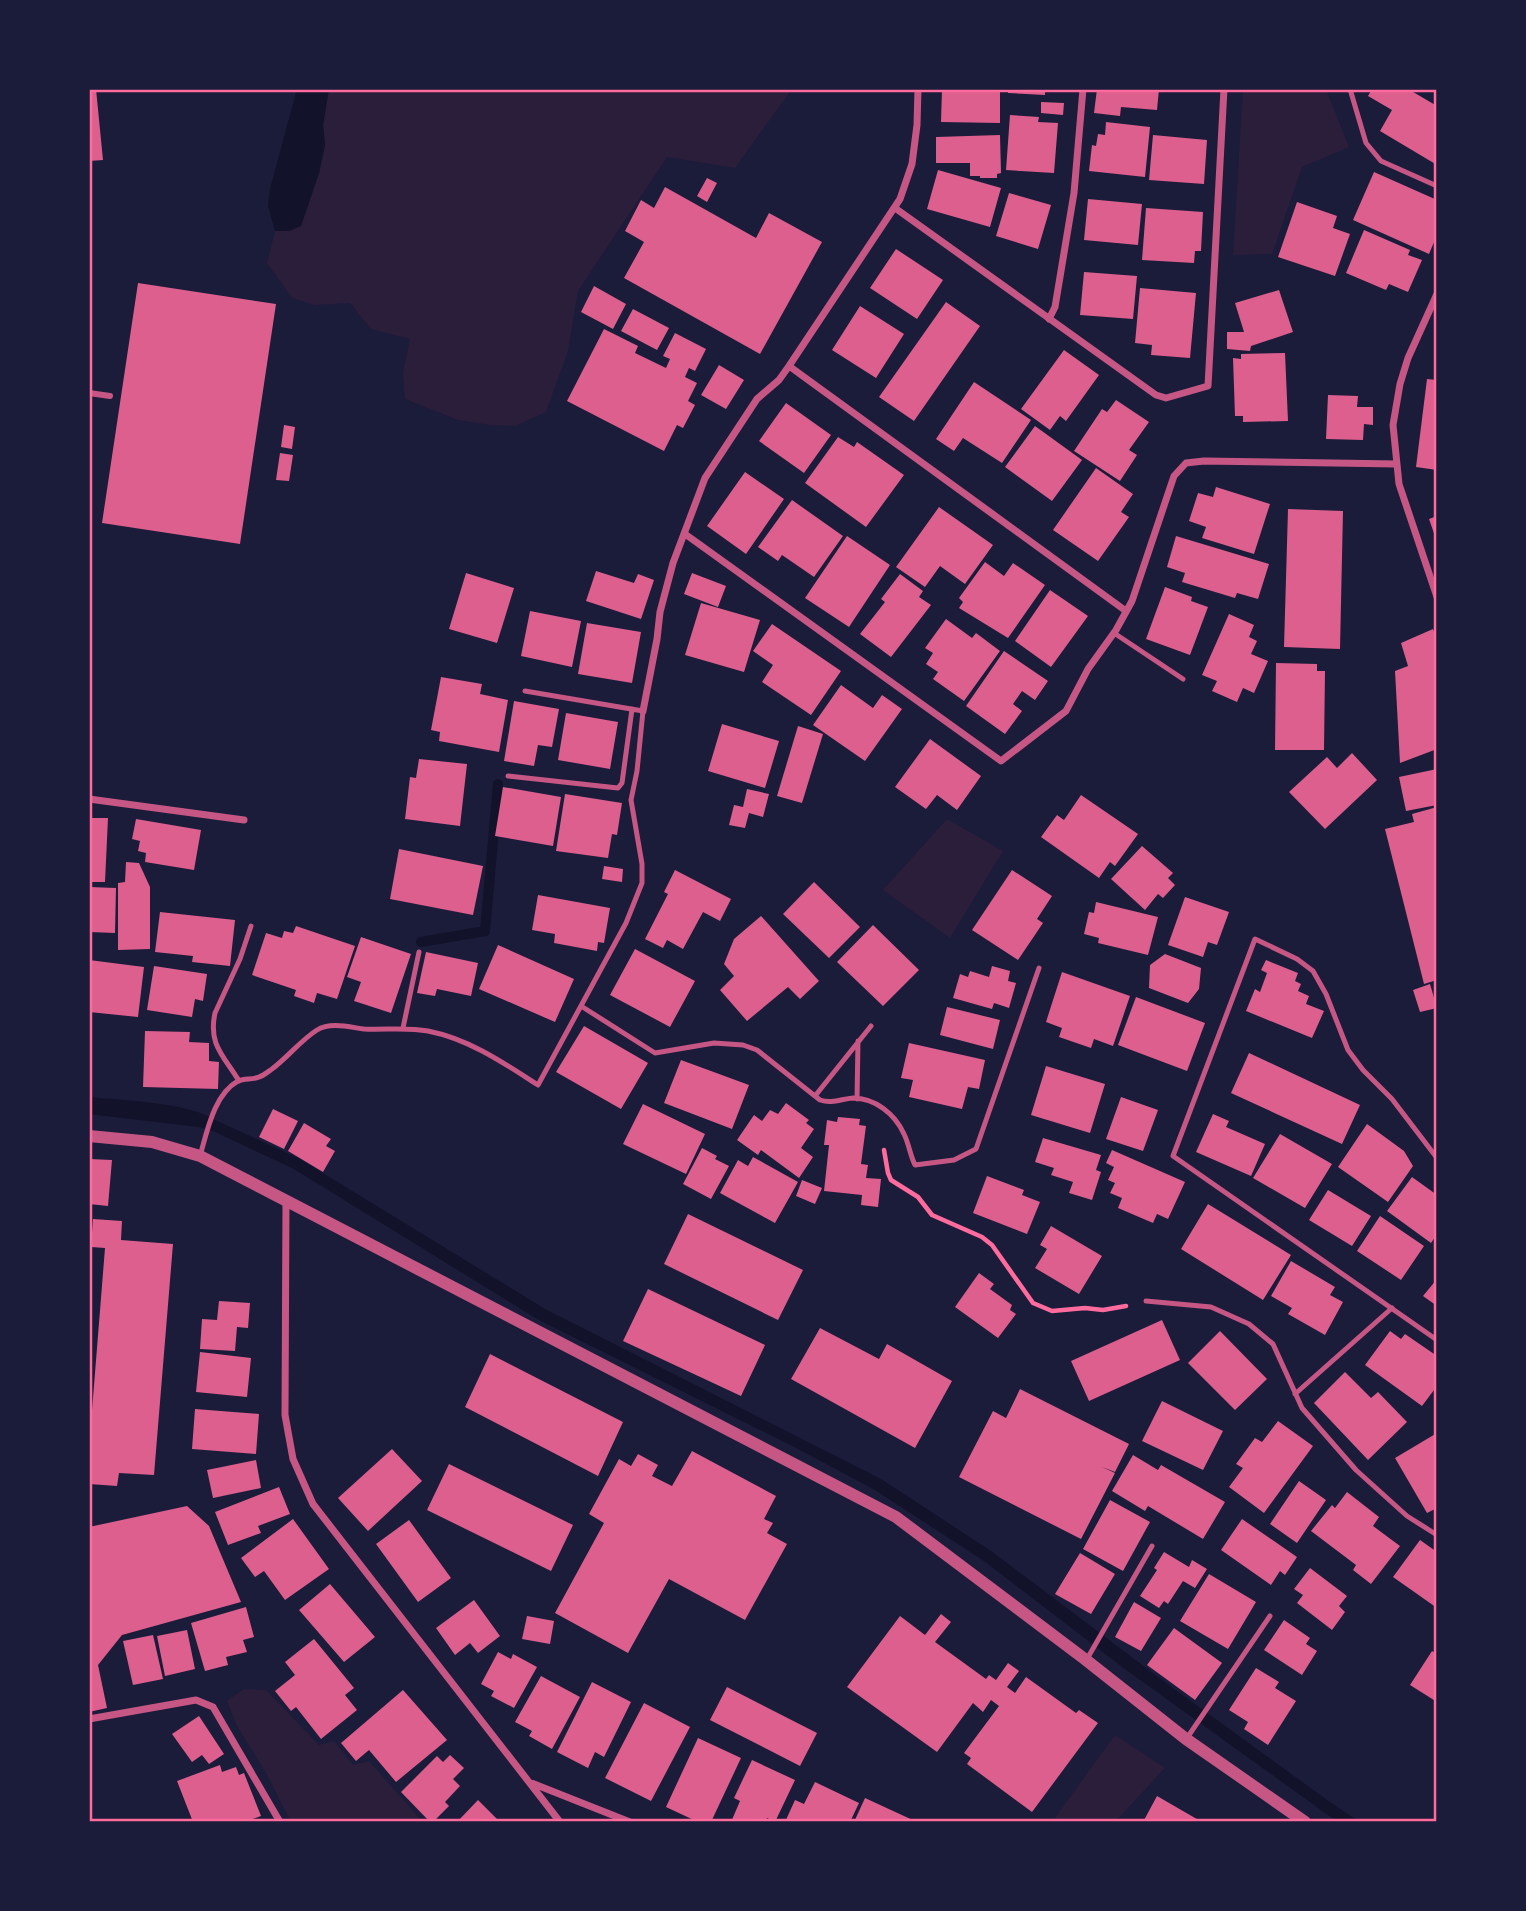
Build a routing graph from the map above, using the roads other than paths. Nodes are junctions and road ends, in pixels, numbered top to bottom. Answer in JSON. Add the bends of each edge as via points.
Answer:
{"nodes":[{"id":1,"x":918,"y":89,"type":"edge"},
{"id":2,"x":1083,"y":89,"type":"edge"},
{"id":3,"x":1224,"y":89,"type":"edge"},
{"id":4,"x":1350,"y":89,"type":"edge"},
{"id":5,"x":1437,"y":186,"type":"edge"},
{"id":6,"x":895,"y":208,"type":"junction"},
{"id":7,"x":1437,"y":294,"type":"edge"},
{"id":8,"x":1049,"y":319,"type":"junction"},
{"id":9,"x":789,"y":366,"type":"junction"},
{"id":10,"x":89,"y":393,"type":"edge"},
{"id":11,"x":110,"y":396,"type":"dead end"},
{"id":12,"x":1397,"y":464,"type":"junction"},
{"id":13,"x":685,"y":534,"type":"junction"},
{"id":14,"x":1437,"y":597,"type":"edge"},
{"id":15,"x":1126,"y":611,"type":"junction"},
{"id":16,"x":1114,"y":633,"type":"junction"},
{"id":17,"x":1183,"y":679,"type":"dead end"},
{"id":18,"x":525,"y":691,"type":"dead end"},
{"id":19,"x":632,"y":709,"type":"junction"},
{"id":20,"x":643,"y":711,"type":"junction"},
{"id":21,"x":508,"y":776,"type":"dead end"},
{"id":22,"x":89,"y":799,"type":"edge"},
{"id":23,"x":244,"y":820,"type":"dead end"},
{"id":24,"x":251,"y":926,"type":"dead end"},
{"id":25,"x":419,"y":952,"type":"dead end"},
{"id":26,"x":1039,"y":968,"type":"dead end"},
{"id":27,"x":581,"y":1006,"type":"junction"},
{"id":28,"x":871,"y":1026,"type":"dead end"},
{"id":29,"x":403,"y":1028,"type":"junction"},
{"id":30,"x":858,"y":1041,"type":"junction"},
{"id":31,"x":239,"y":1081,"type":"junction"},
{"id":32,"x":815,"y":1096,"type":"junction"},
{"id":33,"x":857,"y":1098,"type":"junction"},
{"id":34,"x":89,"y":1136,"type":"edge"},
{"id":35,"x":200,"y":1156,"type":"junction"},
{"id":36,"x":1437,"y":1158,"type":"edge"},
{"id":37,"x":286,"y":1199,"type":"junction"},
{"id":38,"x":1146,"y":1301,"type":"road end"},
{"id":39,"x":1392,"y":1308,"type":"junction"},
{"id":40,"x":1437,"y":1340,"type":"edge"},
{"id":41,"x":1296,"y":1394,"type":"junction"},
{"id":42,"x":1437,"y":1535,"type":"edge"},
{"id":43,"x":1152,"y":1546,"type":"dead end"},
{"id":44,"x":1270,"y":1616,"type":"dead end"},
{"id":45,"x":1086,"y":1660,"type":"junction"},
{"id":46,"x":89,"y":1719,"type":"edge"},
{"id":47,"x":1186,"y":1739,"type":"junction"},
{"id":48,"x":528,"y":1782,"type":"junction"},
{"id":49,"x":280,"y":1822,"type":"edge"},
{"id":50,"x":560,"y":1822,"type":"edge"},
{"id":51,"x":630,"y":1822,"type":"edge"},
{"id":52,"x":1305,"y":1822,"type":"edge"}],
"edges":[{"from":1,"to":6,"type":"street","via":[[912,164]]},
{"from":2,"to":8,"type":"street","via":[[1074,193],[1055,307]]},
{"from":3,"to":8,"type":"street","via":[[1208,386],[1166,398],[1156,395]]},
{"from":4,"to":5,"type":"lane","via":[[1366,143],[1381,161]]},
{"from":6,"to":8,"type":"street"},
{"from":6,"to":9,"type":"street"},
{"from":7,"to":12,"type":"street","via":[[1401,384],[1393,425]]},
{"from":9,"to":13,"type":"street","via":[[757,399],[705,478]]},
{"from":9,"to":15,"type":"street"},
{"from":10,"to":11,"type":"street"},
{"from":12,"to":14,"type":"street","via":[[1399,484]]},
{"from":12,"to":15,"type":"street","via":[[1186,463],[1174,476]]},
{"from":13,"to":16,"type":"street","via":[[1001,761],[1066,711]]},
{"from":13,"to":20,"type":"street","via":[[660,612]]},
{"from":15,"to":16,"type":"street"},
{"from":16,"to":17,"type":"lane"},
{"from":18,"to":19,"type":"lane"},
{"from":19,"to":20,"type":"lane"},
{"from":19,"to":21,"type":"lane","via":[[618,789]]},
{"from":20,"to":27,"type":"lane","via":[[631,800],[642,883]]},
{"from":22,"to":23,"type":"street"},
{"from":24,"to":31,"type":"lane","via":[[213,1022],[216,1045]]},
{"from":25,"to":29,"type":"lane"},
{"from":26,"to":33,"type":"lane","via":[[976,1149],[954,1160],[915,1165],[905,1134],[893,1116]]},
{"from":27,"to":29,"type":"lane","via":[[538,1085],[453,1038]]},
{"from":27,"to":32,"type":"lane","via":[[654,1053],[714,1043],[750,1047]]},
{"from":28,"to":30,"type":"lane"},
{"from":29,"to":31,"type":"lane","via":[[327,1026],[272,1069]]},
{"from":30,"to":32,"type":"lane"},
{"from":30,"to":33,"type":"lane"},
{"from":31,"to":35,"type":"lane","via":[[212,1115]]},
{"from":32,"to":33,"type":"lane","via":[[828,1102]]},
{"from":34,"to":35,"type":"street","via":[[152,1142]]},
{"from":35,"to":37,"type":"street"},
{"from":36,"to":39,"type":"lane","via":[[1348,1050],[1313,971],[1255,939],[1173,1156]]},
{"from":37,"to":45,"type":"street","via":[[896,1517]]},
{"from":37,"to":48,"type":"street","via":[[285,1415],[293,1459],[313,1504]]},
{"from":38,"to":41,"type":"lane","via":[[1211,1307],[1249,1324],[1273,1344]]},
{"from":39,"to":40,"type":"lane"},
{"from":39,"to":41,"type":"lane"},
{"from":41,"to":42,"type":"lane","via":[[1302,1408],[1356,1470],[1407,1516]]},
{"from":43,"to":45,"type":"lane"},
{"from":44,"to":47,"type":"lane"},
{"from":45,"to":47,"type":"street"},
{"from":46,"to":49,"type":"street","via":[[197,1700],[213,1707]]},
{"from":47,"to":52,"type":"street"},
{"from":48,"to":50,"type":"street"},
{"from":48,"to":51,"type":"street"}]}
